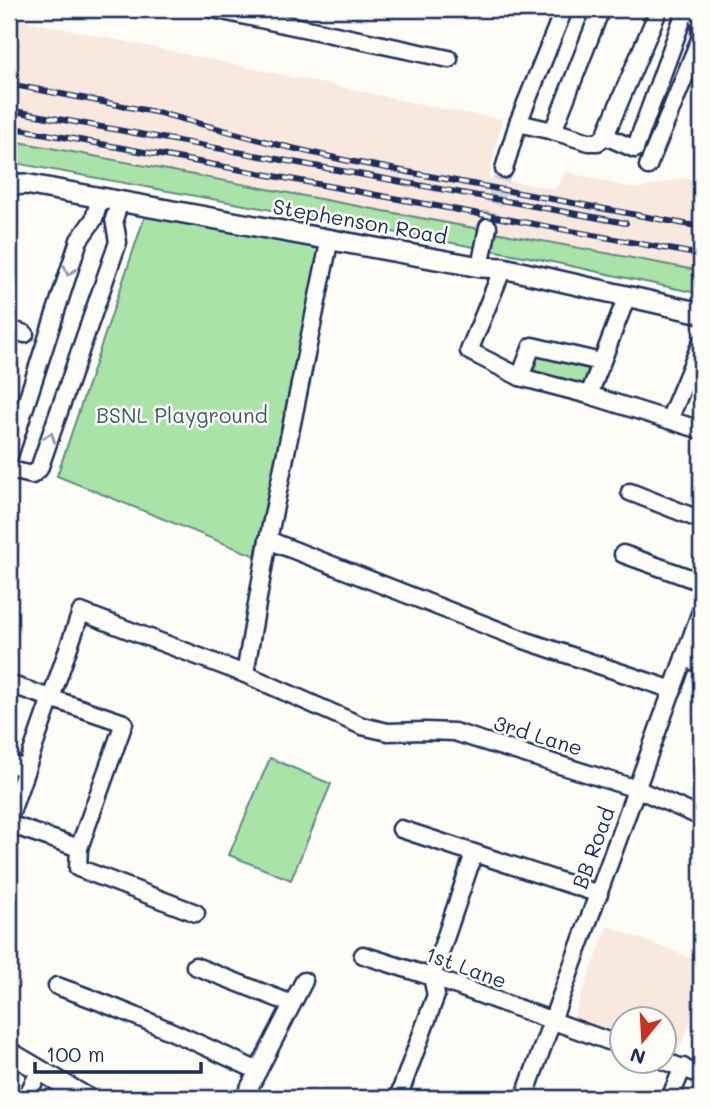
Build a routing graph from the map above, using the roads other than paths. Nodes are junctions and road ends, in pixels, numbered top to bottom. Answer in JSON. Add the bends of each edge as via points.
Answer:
{"nodes":[{"id":1,"x":213,"y":9,"type":"edge"},
{"id":2,"x":601,"y":9,"type":"edge"},
{"id":3,"x":659,"y":9,"type":"edge"},
{"id":4,"x":686,"y":9,"type":"edge"},
{"id":5,"x":693,"y":9,"type":"edge"},
{"id":6,"x":558,"y":10,"type":"edge"},
{"id":7,"x":252,"y":13,"type":"edge"},
{"id":8,"x":449,"y":59,"type":"dead end"},
{"id":9,"x":518,"y":123,"type":"junction"},
{"id":10,"x":554,"y":131,"type":"junction"},
{"id":11,"x":605,"y":136,"type":"junction"},
{"id":12,"x":648,"y":166,"type":"dead end"},
{"id":13,"x":504,"y":169,"type":"tunnel mouth"},
{"id":14,"x":9,"y":185,"type":"edge"},
{"id":15,"x":118,"y":208,"type":"junction"},
{"id":16,"x":96,"y":210,"type":"junction"},
{"id":17,"x":488,"y":227,"type":"tunnel mouth"},
{"id":18,"x":117,"y":231,"type":"junction"},
{"id":19,"x":330,"y":239,"type":"junction"},
{"id":20,"x":480,"y":267,"type":"junction"},
{"id":21,"x":503,"y":268,"type":"junction"},
{"id":22,"x":627,"y":296,"type":"junction"},
{"id":23,"x":701,"y":313,"type":"edge"},
{"id":24,"x":9,"y":329,"type":"edge"},
{"id":25,"x":25,"y":334,"type":"dead end"},
{"id":26,"x":701,"y":343,"type":"edge"},
{"id":27,"x":601,"y":362,"type":"junction"},
{"id":28,"x":520,"y":377,"type":"junction"},
{"id":29,"x":589,"y":395,"type":"junction"},
{"id":30,"x":669,"y":420,"type":"junction"},
{"id":31,"x":701,"y":430,"type":"edge"},
{"id":32,"x":9,"y":456,"type":"edge"},
{"id":33,"x":9,"y":468,"type":"edge"},
{"id":34,"x":630,"y":492,"type":"dead end"},
{"id":35,"x":701,"y":520,"type":"edge"},
{"id":36,"x":268,"y":540,"type":"junction"},
{"id":37,"x":623,"y":554,"type":"dead end"},
{"id":38,"x":701,"y":582,"type":"edge"},
{"id":39,"x":701,"y":611,"type":"edge"},
{"id":40,"x":684,"y":658,"type":"junction"},
{"id":41,"x":701,"y":664,"type":"edge"},
{"id":42,"x":245,"y":674,"type":"junction"},
{"id":43,"x":9,"y":684,"type":"edge"},
{"id":44,"x":673,"y":690,"type":"junction"},
{"id":45,"x":51,"y":699,"type":"junction"},
{"id":46,"x":9,"y":763,"type":"edge"},
{"id":47,"x":26,"y":769,"type":"junction"},
{"id":48,"x":637,"y":789,"type":"junction"},
{"id":49,"x":701,"y":817,"type":"edge"},
{"id":50,"x":9,"y":818,"type":"edge"},
{"id":51,"x":9,"y":824,"type":"edge"},
{"id":52,"x":401,"y":828,"type":"dead end"},
{"id":53,"x":79,"y":848,"type":"junction"},
{"id":54,"x":474,"y":853,"type":"junction"},
{"id":55,"x":599,"y":894,"type":"junction"},
{"id":56,"x":196,"y":913,"type":"dead end"},
{"id":57,"x":363,"y":955,"type":"dead end"},
{"id":58,"x":195,"y":967,"type":"dead end"},
{"id":59,"x":432,"y":977,"type":"junction"},
{"id":60,"x":303,"y":981,"type":"dead end"},
{"id":61,"x":57,"y":986,"type":"dead end"},
{"id":62,"x":292,"y":1003,"type":"junction"},
{"id":63,"x":553,"y":1022,"type":"junction"},
{"id":64,"x":608,"y":1041,"type":"edge"},
{"id":65,"x":9,"y":1052,"type":"edge"},
{"id":66,"x":678,"y":1065,"type":"edge"},
{"id":67,"x":683,"y":1067,"type":"junction"},
{"id":68,"x":40,"y":1070,"type":"junction"},
{"id":69,"x":258,"y":1071,"type":"junction"},
{"id":70,"x":701,"y":1075,"type":"edge"},
{"id":71,"x":26,"y":1098,"type":"edge"},
{"id":72,"x":87,"y":1098,"type":"edge"},
{"id":73,"x":244,"y":1098,"type":"edge"},
{"id":74,"x":398,"y":1098,"type":"edge"},
{"id":75,"x":524,"y":1098,"type":"edge"},
{"id":76,"x":670,"y":1098,"type":"edge"}],
"edges":[{"from":1,"to":7,"type":"street"},
{"from":2,"to":10,"type":"street"},
{"from":3,"to":11,"type":"street"},
{"from":4,"to":11,"type":"street","via":[[635,149]]},
{"from":5,"to":12,"type":"street","via":[[701,23],[700,39]]},
{"from":6,"to":9,"type":"street"},
{"from":7,"to":8,"type":"street"},
{"from":9,"to":10,"type":"street"},
{"from":9,"to":13,"type":"street"},
{"from":10,"to":11,"type":"street","via":[[589,142]]},
{"from":14,"to":16,"type":"main road","name":"Stephenson Road","via":[[25,184]]},
{"from":15,"to":16,"type":"main road","name":"Stephenson Road"},
{"from":15,"to":18,"type":"street"},
{"from":15,"to":19,"type":"main road","name":"Stephenson Road"},
{"from":16,"to":18,"type":"street"},
{"from":16,"to":32,"type":"street","one_way":true,"via":[[79,240]]},
{"from":17,"to":20,"type":"street"},
{"from":33,"to":18,"type":"street","one_way":true,"via":[[32,475],[39,469],[117,246]]},
{"from":19,"to":20,"type":"main road","name":"Stephenson Road"},
{"from":19,"to":36,"type":"street"},
{"from":20,"to":21,"type":"main road","name":"Stephenson Road"},
{"from":21,"to":22,"type":"main road","name":"Stephenson Road"},
{"from":21,"to":28,"type":"street","via":[[469,351]]},
{"from":22,"to":23,"type":"main road","name":"Stephenson Road"},
{"from":22,"to":27,"type":"street"},
{"from":24,"to":25,"type":"street"},
{"from":26,"to":30,"type":"street"},
{"from":27,"to":28,"type":"street","via":[[532,346]]},
{"from":27,"to":29,"type":"street"},
{"from":28,"to":29,"type":"street"},
{"from":29,"to":30,"type":"street"},
{"from":30,"to":31,"type":"street"},
{"from":34,"to":35,"type":"street"},
{"from":36,"to":42,"type":"street"},
{"from":36,"to":44,"type":"street","via":[[521,639]]},
{"from":37,"to":38,"type":"street"},
{"from":39,"to":40,"type":"street","name":"BB Road"},
{"from":40,"to":41,"type":"street"},
{"from":40,"to":44,"type":"street","name":"BB Road"},
{"from":42,"to":45,"type":"street","name":"3rd Lane","via":[[81,612]]},
{"from":42,"to":48,"type":"street","name":"3rd Lane","via":[[362,726],[388,732],[454,732]]},
{"from":43,"to":45,"type":"street"},
{"from":44,"to":48,"type":"street","name":"BB Road"},
{"from":45,"to":47,"type":"street"},
{"from":45,"to":53,"type":"street","via":[[124,723]]},
{"from":46,"to":47,"type":"street"},
{"from":47,"to":50,"type":"street"},
{"from":48,"to":49,"type":"street","name":"3rd Lane"},
{"from":48,"to":55,"type":"street","name":"BB Road"},
{"from":51,"to":53,"type":"street"},
{"from":52,"to":54,"type":"street"},
{"from":53,"to":56,"type":"street","via":[[78,869]]},
{"from":54,"to":55,"type":"street"},
{"from":54,"to":59,"type":"street"},
{"from":55,"to":63,"type":"street","name":"BB Road"},
{"from":57,"to":59,"type":"street","name":"1st Lane"},
{"from":58,"to":62,"type":"street"},
{"from":59,"to":63,"type":"street","name":"1st Lane"},
{"from":59,"to":74,"type":"street","via":[[436,995]]},
{"from":60,"to":62,"type":"street"},
{"from":61,"to":69,"type":"street","via":[[101,1000]]},
{"from":62,"to":69,"type":"street"},
{"from":63,"to":64,"type":"street","name":"1st Lane"},
{"from":63,"to":75,"type":"street","name":"BB Road"},
{"from":65,"to":68,"type":"main road"},
{"from":66,"to":67,"type":"street"},
{"from":67,"to":70,"type":"street"},
{"from":67,"to":76,"type":"street"},
{"from":68,"to":71,"type":"street"},
{"from":68,"to":72,"type":"main road"},
{"from":69,"to":73,"type":"street"}]}
